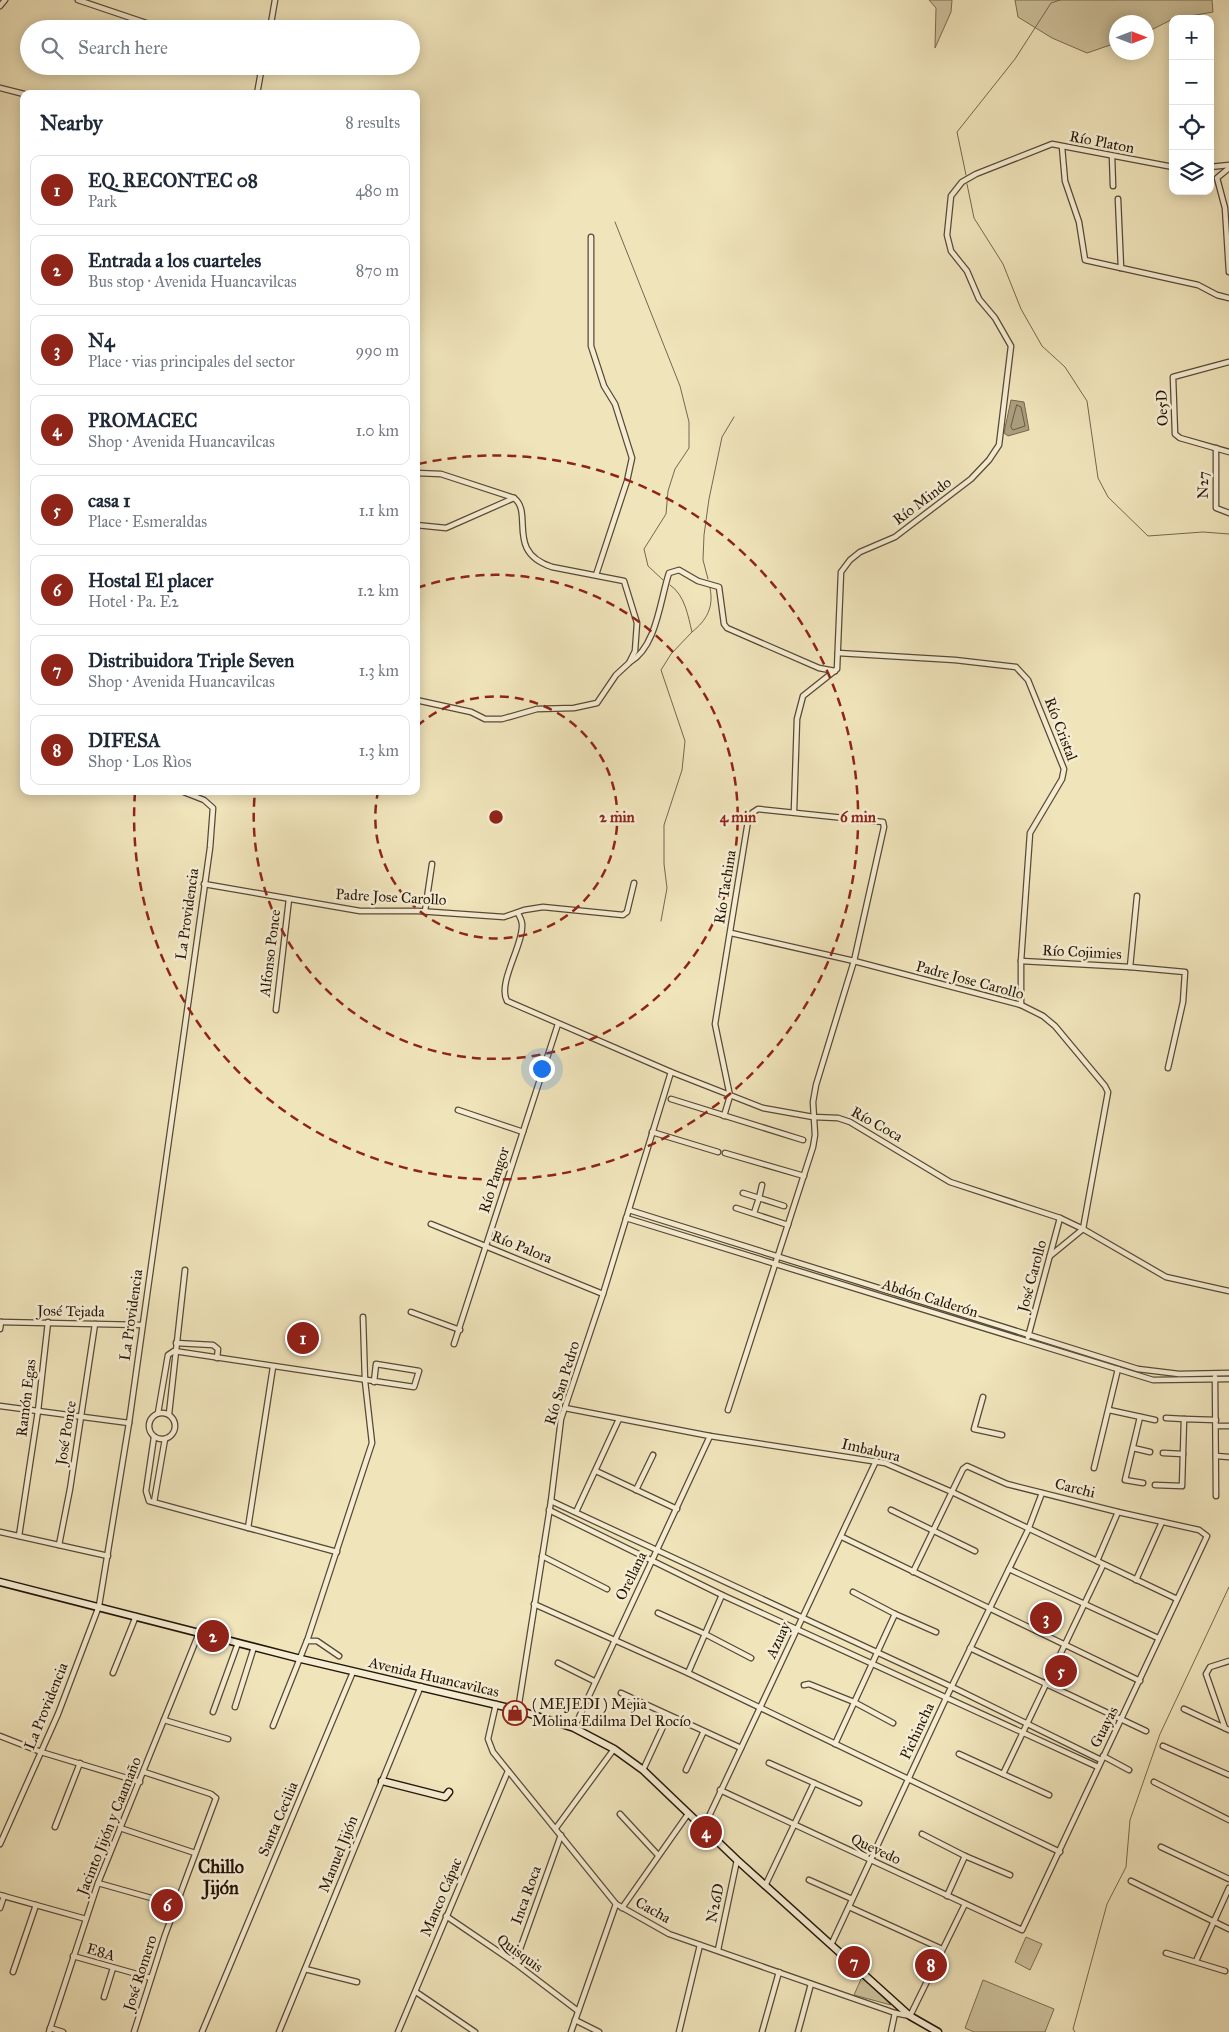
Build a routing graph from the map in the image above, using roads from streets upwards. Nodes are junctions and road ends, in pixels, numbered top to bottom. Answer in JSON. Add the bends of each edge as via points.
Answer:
{"nodes":[{"id":1,"x":5,"y":0,"type":"edge"},
{"id":2,"x":78,"y":0,"type":"edge"},
{"id":3,"x":275,"y":0,"type":"edge"},
{"id":4,"x":0,"y":6,"type":"edge"},
{"id":5,"x":137,"y":20,"type":"edge"},
{"id":6,"x":272,"y":20,"type":"edge"},
{"id":7,"x":260,"y":75,"type":"edge"},
{"id":8,"x":0,"y":88,"type":"edge"},
{"id":9,"x":258,"y":90,"type":"edge"},
{"id":10,"x":20,"y":93,"type":"edge"},
{"id":11,"x":1062,"y":147,"type":"junction"},
{"id":12,"x":1112,"y":156,"type":"junction"},
{"id":13,"x":1169,"y":166,"type":"edge"},
{"id":14,"x":1229,"y":166,"type":"edge"},
{"id":15,"x":1214,"y":167,"type":"edge"},
{"id":16,"x":1214,"y":176,"type":"edge"},
{"id":17,"x":1217,"y":178,"type":"junction"},
{"id":18,"x":1113,"y":186,"type":"dead end"},
{"id":19,"x":951,"y":196,"type":"joint"},
{"id":20,"x":1118,"y":199,"type":"dead end"},
{"id":21,"x":1228,"y":234,"type":"edge"},
{"id":22,"x":591,"y":236,"type":"dead end"},
{"id":23,"x":1122,"y":268,"type":"junction"},
{"id":24,"x":1229,"y":272,"type":"edge"},
{"id":25,"x":1229,"y":298,"type":"edge"},
{"id":26,"x":1229,"y":362,"type":"edge"},
{"id":27,"x":1216,"y":448,"type":"junction"},
{"id":28,"x":1229,"y":452,"type":"edge"},
{"id":29,"x":420,"y":473,"type":"edge"},
{"id":30,"x":514,"y":498,"type":"junction"},
{"id":31,"x":1229,"y":513,"type":"edge"},
{"id":32,"x":420,"y":525,"type":"edge"},
{"id":33,"x":596,"y":575,"type":"junction"},
{"id":34,"x":838,"y":653,"type":"junction"},
{"id":35,"x":629,"y":663,"type":"junction"},
{"id":36,"x":836,"y":671,"type":"junction"},
{"id":37,"x":420,"y":701,"type":"edge"},
{"id":38,"x":191,"y":795,"type":"edge"},
{"id":39,"x":794,"y":811,"type":"junction"},
{"id":40,"x":432,"y":864,"type":"dead end"},
{"id":41,"x":634,"y":883,"type":"dead end"},
{"id":42,"x":204,"y":884,"type":"junction"},
{"id":43,"x":1137,"y":896,"type":"dead end"},
{"id":44,"x":289,"y":899,"type":"junction"},
{"id":45,"x":425,"y":912,"type":"junction"},
{"id":46,"x":518,"y":913,"type":"junction"},
{"id":47,"x":731,"y":933,"type":"junction"},
{"id":48,"x":854,"y":961,"type":"junction"},
{"id":49,"x":1021,"y":961,"type":"junction"},
{"id":50,"x":1130,"y":967,"type":"junction"},
{"id":51,"x":1021,"y":1005,"type":"junction"},
{"id":52,"x":276,"y":1010,"type":"dead end"},
{"id":53,"x":558,"y":1024,"type":"junction"},
{"id":54,"x":1168,"y":1068,"type":"dead end"},
{"id":55,"x":671,"y":1072,"type":"junction"},
{"id":56,"x":730,"y":1096,"type":"junction"},
{"id":57,"x":671,"y":1099,"type":"dead end"},
{"id":58,"x":458,"y":1110,"type":"dead end"},
{"id":59,"x":724,"y":1116,"type":"junction"},
{"id":60,"x":813,"y":1117,"type":"junction"},
{"id":61,"x":523,"y":1132,"type":"junction"},
{"id":62,"x":652,"y":1132,"type":"junction"},
{"id":63,"x":803,"y":1140,"type":"dead end"},
{"id":64,"x":718,"y":1152,"type":"dead end"},
{"id":65,"x":726,"y":1153,"type":"dead end"},
{"id":66,"x":804,"y":1176,"type":"junction"},
{"id":67,"x":762,"y":1186,"type":"dead end"},
{"id":68,"x":743,"y":1193,"type":"dead end"},
{"id":69,"x":759,"y":1198,"type":"junction"},
{"id":70,"x":784,"y":1206,"type":"dead end"},
{"id":71,"x":736,"y":1208,"type":"dead end"},
{"id":72,"x":628,"y":1210,"type":"junction"},
{"id":73,"x":754,"y":1213,"type":"junction"},
{"id":74,"x":626,"y":1218,"type":"junction"},
{"id":75,"x":1060,"y":1218,"type":"junction"},
{"id":76,"x":431,"y":1224,"type":"dead end"},
{"id":77,"x":788,"y":1225,"type":"junction"},
{"id":78,"x":1083,"y":1229,"type":"junction"},
{"id":79,"x":486,"y":1246,"type":"junction"},
{"id":80,"x":778,"y":1256,"type":"junction"},
{"id":81,"x":1050,"y":1256,"type":"junction"},
{"id":82,"x":775,"y":1263,"type":"junction"},
{"id":83,"x":186,"y":1270,"type":"dead end"},
{"id":84,"x":1229,"y":1291,"type":"edge"},
{"id":85,"x":603,"y":1294,"type":"junction"},
{"id":86,"x":411,"y":1312,"type":"dead end"},
{"id":87,"x":363,"y":1317,"type":"dead end"},
{"id":88,"x":0,"y":1322,"type":"edge"},
{"id":89,"x":48,"y":1322,"type":"junction"},
{"id":90,"x":95,"y":1324,"type":"junction"},
{"id":91,"x":142,"y":1325,"type":"junction"},
{"id":92,"x":0,"y":1329,"type":"edge"},
{"id":93,"x":460,"y":1330,"type":"junction"},
{"id":94,"x":1029,"y":1334,"type":"junction"},
{"id":95,"x":1027,"y":1340,"type":"junction"},
{"id":96,"x":176,"y":1343,"type":"junction"},
{"id":97,"x":454,"y":1344,"type":"dead end"},
{"id":98,"x":174,"y":1351,"type":"junction"},
{"id":99,"x":217,"y":1358,"type":"junction"},
{"id":100,"x":272,"y":1367,"type":"junction"},
{"id":101,"x":1118,"y":1370,"type":"junction"},
{"id":102,"x":1229,"y":1373,"type":"edge"},
{"id":103,"x":1215,"y":1374,"type":"junction"},
{"id":104,"x":1229,"y":1379,"type":"edge"},
{"id":105,"x":1216,"y":1380,"type":"junction"},
{"id":106,"x":365,"y":1381,"type":"junction"},
{"id":107,"x":374,"y":1382,"type":"junction"},
{"id":108,"x":983,"y":1396,"type":"dead end"},
{"id":109,"x":0,"y":1406,"type":"edge"},
{"id":110,"x":565,"y":1408,"type":"junction"},
{"id":111,"x":728,"y":1410,"type":"dead end"},
{"id":112,"x":1109,"y":1410,"type":"junction"},
{"id":113,"x":38,"y":1411,"type":"junction"},
{"id":114,"x":158,"y":1413,"type":"junction"},
{"id":115,"x":168,"y":1414,"type":"junction"},
{"id":116,"x":82,"y":1417,"type":"junction"},
{"id":117,"x":1140,"y":1417,"type":"junction"},
{"id":118,"x":618,"y":1418,"type":"junction"},
{"id":119,"x":1166,"y":1418,"type":"dead end"},
{"id":120,"x":1184,"y":1419,"type":"junction"},
{"id":121,"x":1155,"y":1420,"type":"dead end"},
{"id":122,"x":129,"y":1423,"type":"junction"},
{"id":123,"x":1216,"y":1423,"type":"junction"},
{"id":124,"x":1229,"y":1426,"type":"edge"},
{"id":125,"x":1002,"y":1435,"type":"dead end"},
{"id":126,"x":710,"y":1436,"type":"junction"},
{"id":127,"x":154,"y":1437,"type":"junction"},
{"id":128,"x":165,"y":1439,"type":"junction"},
{"id":129,"x":1132,"y":1448,"type":"junction"},
{"id":130,"x":1150,"y":1452,"type":"dead end"},
{"id":131,"x":1163,"y":1453,"type":"dead end"},
{"id":132,"x":653,"y":1454,"type":"dead end"},
{"id":133,"x":1183,"y":1454,"type":"junction"},
{"id":134,"x":1216,"y":1456,"type":"junction"},
{"id":135,"x":1229,"y":1457,"type":"edge"},
{"id":136,"x":876,"y":1461,"type":"junction"},
{"id":137,"x":1094,"y":1468,"type":"dead end"},
{"id":138,"x":596,"y":1471,"type":"junction"},
{"id":139,"x":1143,"y":1483,"type":"dead end"},
{"id":140,"x":1155,"y":1485,"type":"dead end"},
{"id":141,"x":636,"y":1490,"type":"junction"},
{"id":142,"x":952,"y":1492,"type":"junction"},
{"id":143,"x":1042,"y":1493,"type":"junction"},
{"id":144,"x":1216,"y":1496,"type":"dead end"},
{"id":145,"x":551,"y":1501,"type":"junction"},
{"id":146,"x":154,"y":1502,"type":"junction"},
{"id":147,"x":677,"y":1509,"type":"junction"},
{"id":148,"x":549,"y":1510,"type":"junction"},
{"id":149,"x":891,"y":1510,"type":"dead end"},
{"id":150,"x":576,"y":1512,"type":"junction"},
{"id":151,"x":1118,"y":1512,"type":"junction"},
{"id":152,"x":1162,"y":1522,"type":"junction"},
{"id":153,"x":248,"y":1528,"type":"junction"},
{"id":154,"x":1028,"y":1530,"type":"junction"},
{"id":155,"x":933,"y":1531,"type":"junction"},
{"id":156,"x":0,"y":1532,"type":"edge"},
{"id":157,"x":20,"y":1536,"type":"junction"},
{"id":158,"x":1207,"y":1536,"type":"joint"},
{"id":159,"x":842,"y":1537,"type":"junction"},
{"id":160,"x":59,"y":1545,"type":"junction"},
{"id":161,"x":658,"y":1550,"type":"junction"},
{"id":162,"x":975,"y":1551,"type":"dead end"},
{"id":163,"x":337,"y":1552,"type":"junction"},
{"id":164,"x":108,"y":1556,"type":"junction"},
{"id":165,"x":542,"y":1556,"type":"junction"},
{"id":166,"x":653,"y":1560,"type":"junction"},
{"id":167,"x":1097,"y":1561,"type":"junction"},
{"id":168,"x":1103,"y":1565,"type":"junction"},
{"id":169,"x":1009,"y":1569,"type":"junction"},
{"id":170,"x":913,"y":1572,"type":"junction"},
{"id":171,"x":1136,"y":1580,"type":"junction"},
{"id":172,"x":0,"y":1582,"type":"edge"},
{"id":173,"x":607,"y":1588,"type":"dead end"},
{"id":174,"x":853,"y":1592,"type":"dead end"},
{"id":175,"x":722,"y":1595,"type":"junction"},
{"id":176,"x":1177,"y":1599,"type":"junction"},
{"id":177,"x":534,"y":1604,"type":"junction"},
{"id":178,"x":1083,"y":1604,"type":"junction"},
{"id":179,"x":99,"y":1606,"type":"junction"},
{"id":180,"x":990,"y":1607,"type":"junction"},
{"id":181,"x":658,"y":1613,"type":"dead end"},
{"id":182,"x":895,"y":1614,"type":"junction"},
{"id":183,"x":136,"y":1616,"type":"junction"},
{"id":184,"x":801,"y":1619,"type":"junction"},
{"id":185,"x":797,"y":1628,"type":"junction"},
{"id":186,"x":199,"y":1632,"type":"junction"},
{"id":187,"x":936,"y":1632,"type":"dead end"},
{"id":188,"x":705,"y":1634,"type":"junction"},
{"id":189,"x":1158,"y":1638,"type":"junction"},
{"id":190,"x":614,"y":1640,"type":"junction"},
{"id":191,"x":307,"y":1641,"type":"junction"},
{"id":192,"x":238,"y":1643,"type":"junction"},
{"id":193,"x":1064,"y":1646,"type":"junction"},
{"id":194,"x":254,"y":1647,"type":"junction"},
{"id":195,"x":970,"y":1648,"type":"junction"},
{"id":196,"x":876,"y":1654,"type":"junction"},
{"id":197,"x":339,"y":1656,"type":"dead end"},
{"id":198,"x":750,"y":1658,"type":"dead end"},
{"id":199,"x":301,"y":1659,"type":"junction"},
{"id":200,"x":1229,"y":1661,"type":"edge"},
{"id":201,"x":558,"y":1663,"type":"dead end"},
{"id":202,"x":872,"y":1663,"type":"junction"},
{"id":203,"x":353,"y":1672,"type":"junction"},
{"id":204,"x":113,"y":1673,"type":"dead end"},
{"id":205,"x":688,"y":1673,"type":"junction"},
{"id":206,"x":594,"y":1681,"type":"junction"},
{"id":207,"x":1140,"y":1681,"type":"junction"},
{"id":208,"x":1045,"y":1683,"type":"junction"},
{"id":209,"x":804,"y":1685,"type":"dead end"},
{"id":210,"x":422,"y":1686,"type":"junction"},
{"id":211,"x":952,"y":1687,"type":"junction"},
{"id":212,"x":621,"y":1694,"type":"dead end"},
{"id":213,"x":947,"y":1696,"type":"junction"},
{"id":214,"x":854,"y":1702,"type":"junction"},
{"id":215,"x":496,"y":1704,"type":"junction"},
{"id":216,"x":234,"y":1707,"type":"dead end"},
{"id":217,"x":760,"y":1708,"type":"junction"},
{"id":218,"x":1184,"y":1709,"type":"dead end"},
{"id":219,"x":518,"y":1710,"type":"junction"},
{"id":220,"x":213,"y":1712,"type":"dead end"},
{"id":221,"x":668,"y":1716,"type":"junction"},
{"id":222,"x":1122,"y":1719,"type":"junction"},
{"id":223,"x":164,"y":1720,"type":"junction"},
{"id":224,"x":892,"y":1723,"type":"dead end"},
{"id":225,"x":1027,"y":1724,"type":"junction"},
{"id":226,"x":273,"y":1726,"type":"dead end"},
{"id":227,"x":574,"y":1728,"type":"junction"},
{"id":228,"x":1227,"y":1729,"type":"edge"},
{"id":229,"x":1146,"y":1731,"type":"dead end"},
{"id":230,"x":703,"y":1732,"type":"junction"},
{"id":231,"x":1023,"y":1733,"type":"junction"},
{"id":232,"x":0,"y":1736,"type":"edge"},
{"id":233,"x":228,"y":1739,"type":"dead end"},
{"id":234,"x":835,"y":1744,"type":"junction"},
{"id":235,"x":1163,"y":1746,"type":"dead end"},
{"id":236,"x":740,"y":1748,"type":"junction"},
{"id":237,"x":614,"y":1749,"type":"junction"},
{"id":238,"x":41,"y":1752,"type":"junction"},
{"id":239,"x":960,"y":1754,"type":"dead end"},
{"id":240,"x":1102,"y":1758,"type":"junction"},
{"id":241,"x":80,"y":1763,"type":"junction"},
{"id":242,"x":769,"y":1763,"type":"dead end"},
{"id":243,"x":1098,"y":1767,"type":"junction"},
{"id":244,"x":643,"y":1770,"type":"junction"},
{"id":245,"x":686,"y":1770,"type":"dead end"},
{"id":246,"x":1129,"y":1770,"type":"dead end"},
{"id":247,"x":508,"y":1771,"type":"junction"},
{"id":248,"x":144,"y":1772,"type":"junction"},
{"id":249,"x":1003,"y":1774,"type":"junction"},
{"id":250,"x":1229,"y":1775,"type":"edge"},
{"id":251,"x":908,"y":1779,"type":"junction"},
{"id":252,"x":382,"y":1781,"type":"junction"},
{"id":253,"x":140,"y":1782,"type":"junction"},
{"id":254,"x":1154,"y":1782,"type":"dead end"},
{"id":255,"x":814,"y":1783,"type":"junction"},
{"id":256,"x":720,"y":1790,"type":"junction"},
{"id":257,"x":449,"y":1792,"type":"dead end"},
{"id":258,"x":1049,"y":1795,"type":"dead end"},
{"id":259,"x":859,"y":1803,"type":"dead end"},
{"id":260,"x":620,"y":1814,"type":"dead end"},
{"id":261,"x":688,"y":1814,"type":"junction"},
{"id":262,"x":1229,"y":1820,"type":"edge"},
{"id":263,"x":793,"y":1825,"type":"junction"},
{"id":264,"x":55,"y":1827,"type":"dead end"},
{"id":265,"x":120,"y":1828,"type":"junction"},
{"id":266,"x":556,"y":1828,"type":"junction"},
{"id":267,"x":703,"y":1829,"type":"junction"},
{"id":268,"x":922,"y":1834,"type":"dead end"},
{"id":269,"x":561,"y":1835,"type":"junction"},
{"id":270,"x":0,"y":1844,"type":"edge"},
{"id":271,"x":1161,"y":1847,"type":"dead end"},
{"id":272,"x":1060,"y":1852,"type":"junction"},
{"id":273,"x":195,"y":1853,"type":"junction"},
{"id":274,"x":657,"y":1854,"type":"junction"},
{"id":275,"x":965,"y":1856,"type":"junction"},
{"id":276,"x":737,"y":1860,"type":"junction"},
{"id":277,"x":871,"y":1860,"type":"junction"},
{"id":278,"x":1010,"y":1875,"type":"dead end"},
{"id":279,"x":1229,"y":1879,"type":"edge"},
{"id":280,"x":809,"y":1880,"type":"dead end"},
{"id":281,"x":1131,"y":1881,"type":"dead end"},
{"id":282,"x":98,"y":1883,"type":"junction"},
{"id":283,"x":765,"y":1886,"type":"junction"},
{"id":284,"x":1229,"y":1888,"type":"edge"},
{"id":285,"x":2,"y":1896,"type":"edge"},
{"id":286,"x":947,"y":1896,"type":"junction"},
{"id":287,"x":852,"y":1899,"type":"junction"},
{"id":288,"x":616,"y":1904,"type":"junction"},
{"id":289,"x":965,"y":1904,"type":"junction"},
{"id":290,"x":36,"y":1905,"type":"junction"},
{"id":291,"x":176,"y":1905,"type":"junction"},
{"id":292,"x":848,"y":1907,"type":"junction"},
{"id":293,"x":0,"y":1908,"type":"edge"},
{"id":294,"x":622,"y":1908,"type":"junction"},
{"id":295,"x":446,"y":1916,"type":"junction"},
{"id":296,"x":86,"y":1919,"type":"junction"},
{"id":297,"x":1214,"y":1921,"type":"junction"},
{"id":298,"x":1229,"y":1928,"type":"edge"},
{"id":299,"x":1022,"y":1930,"type":"joint"},
{"id":300,"x":700,"y":1945,"type":"junction"},
{"id":301,"x":831,"y":1945,"type":"junction"},
{"id":302,"x":942,"y":1949,"type":"junction"},
{"id":303,"x":718,"y":1950,"type":"junction"},
{"id":304,"x":1166,"y":1953,"type":"dead end"},
{"id":305,"x":73,"y":1956,"type":"junction"},
{"id":306,"x":1196,"y":1961,"type":"junction"},
{"id":307,"x":515,"y":1963,"type":"junction"},
{"id":308,"x":113,"y":1968,"type":"junction"},
{"id":309,"x":305,"y":1969,"type":"junction"},
{"id":310,"x":1225,"y":1971,"type":"dead end"},
{"id":311,"x":13,"y":1972,"type":"dead end"},
{"id":312,"x":779,"y":1972,"type":"junction"},
{"id":313,"x":151,"y":1978,"type":"junction"},
{"id":314,"x":357,"y":1982,"type":"dead end"},
{"id":315,"x":811,"y":1984,"type":"junction"},
{"id":316,"x":416,"y":1992,"type":"junction"},
{"id":317,"x":104,"y":1998,"type":"dead end"},
{"id":318,"x":578,"y":2011,"type":"junction"},
{"id":319,"x":895,"y":2013,"type":"junction"},
{"id":320,"x":910,"y":2016,"type":"junction"},
{"id":321,"x":575,"y":2020,"type":"junction"},
{"id":322,"x":49,"y":2030,"type":"edge"},
{"id":323,"x":63,"y":2032,"type":"edge"},
{"id":324,"x":134,"y":2032,"type":"edge"},
{"id":325,"x":202,"y":2032,"type":"edge"},
{"id":326,"x":278,"y":2032,"type":"edge"},
{"id":327,"x":398,"y":2032,"type":"edge"},
{"id":328,"x":474,"y":2032,"type":"edge"},
{"id":329,"x":572,"y":2032,"type":"edge"},
{"id":330,"x":599,"y":2032,"type":"edge"},
{"id":331,"x":678,"y":2032,"type":"edge"},
{"id":332,"x":762,"y":2032,"type":"edge"},
{"id":333,"x":798,"y":2032,"type":"edge"},
{"id":334,"x":891,"y":2032,"type":"edge"},
{"id":335,"x":938,"y":2032,"type":"edge"}],
"edges":[{"from":1,"to":4,"type":"street"},
{"from":2,"to":5,"type":"street"},
{"from":3,"to":6,"type":"street"},
{"from":7,"to":9,"type":"street"},
{"from":8,"to":10,"type":"street"},
{"from":11,"to":12,"type":"street","name":"Río Platon"},
{"from":11,"to":19,"type":"street","name":"Río Platon","via":[[1052,144],[976,174],[962,182]]},
{"from":11,"to":23,"type":"street","via":[[1065,181],[1079,222],[1085,260]]},
{"from":12,"to":13,"type":"street","name":"Río Platon"},
{"from":12,"to":18,"type":"street"},
{"from":14,"to":15,"type":"street"},
{"from":14,"to":17,"type":"street"},
{"from":16,"to":17,"type":"street"},
{"from":17,"to":21,"type":"street"},
{"from":19,"to":34,"type":"street","name":"Río Mindo","via":[[948,235],[951,251],[967,271],[979,299],[995,318],[1011,346],[1000,440],[989,460],[971,479],[895,537],[860,552],[845,565],[841,572]]},
{"from":20,"to":23,"type":"street"},
{"from":21,"to":24,"type":"street"},
{"from":22,"to":33,"type":"street","via":[[591,346],[604,386],[615,404],[632,458]]},
{"from":23,"to":25,"type":"street","via":[[1198,285]]},
{"from":26,"to":27,"type":"street","name":"Oe5D","via":[[1173,377],[1175,434]]},
{"from":27,"to":28,"type":"street"},
{"from":27,"to":31,"type":"street","name":"N27","via":[[1216,508]]},
{"from":29,"to":30,"type":"street","via":[[441,474]]},
{"from":30,"to":32,"type":"street","via":[[446,528]]},
{"from":30,"to":33,"type":"street","via":[[519,504],[528,551],[535,560],[552,567]]},
{"from":33,"to":35,"type":"street","via":[[621,580],[628,590],[637,623],[635,652]]},
{"from":34,"to":36,"type":"street","name":"Río Mindo"},
{"from":34,"to":49,"type":"street","name":"Río Cristal","via":[[1016,667],[1026,675],[1064,769],[1062,779],[1030,833]]},
{"from":35,"to":36,"type":"street","via":[[641,654],[657,619],[669,573],[678,570],[698,581],[718,585],[727,628],[819,668]]},
{"from":35,"to":37,"type":"street","via":[[616,675],[597,703],[574,708],[537,709],[502,719],[485,719],[470,712]]},
{"from":36,"to":39,"type":"street","via":[[803,696],[798,719]]},
{"from":38,"to":42,"type":"street","name":"La Providencia","via":[[213,808]]},
{"from":39,"to":47,"type":"street","name":"Río Tachina","via":[[758,809],[752,813],[748,821]]},
{"from":39,"to":48,"type":"street","name":"Río Tachina","via":[[883,822]]},
{"from":40,"to":45,"type":"street"},
{"from":41,"to":46,"type":"street","name":"Padre Jose Carollo","via":[[625,914],[543,907]]},
{"from":42,"to":44,"type":"street","name":"Padre Jose Carollo"},
{"from":42,"to":91,"type":"street","name":"La Providencia"},
{"from":43,"to":50,"type":"street","name":"Río Cojimies"},
{"from":44,"to":45,"type":"street","name":"Padre Jose Carollo","via":[[360,911]]},
{"from":44,"to":52,"type":"street","name":"Alfonso Ponce"},
{"from":45,"to":46,"type":"street","name":"Padre Jose Carollo","via":[[504,917]]},
{"from":46,"to":53,"type":"street","name":"Río Coca","via":[[522,928],[505,998]]},
{"from":47,"to":48,"type":"street","name":"Padre Jose Carollo"},
{"from":47,"to":56,"type":"street","name":"Río Tachina","via":[[715,1024]]},
{"from":48,"to":51,"type":"street","name":"Padre Jose Carollo"},
{"from":48,"to":60,"type":"street","via":[[816,1085]]},
{"from":49,"to":50,"type":"street","name":"Río Cojimies"},
{"from":49,"to":51,"type":"street","name":"Río Cristal"},
{"from":50,"to":54,"type":"street","via":[[1185,972],[1183,1002]]},
{"from":51,"to":78,"type":"street","name":"Padre Jose Carollo","via":[[1055,1026],[1107,1089]]},
{"from":53,"to":55,"type":"street","name":"Río Coca"},
{"from":53,"to":61,"type":"street","name":"Río Pangor"},
{"from":55,"to":56,"type":"street","name":"Río Coca"},
{"from":55,"to":62,"type":"street","name":"Río San Pedro"},
{"from":56,"to":59,"type":"street"},
{"from":56,"to":60,"type":"street","name":"Río Coca","via":[[763,1108]]},
{"from":57,"to":59,"type":"street"},
{"from":58,"to":61,"type":"street"},
{"from":59,"to":63,"type":"street"},
{"from":60,"to":66,"type":"street","via":[[815,1135]]},
{"from":60,"to":75,"type":"street","name":"Río Coca","via":[[850,1122],[950,1182]]},
{"from":61,"to":79,"type":"street","name":"Río Pangor"},
{"from":62,"to":64,"type":"street"},
{"from":62,"to":72,"type":"street","name":"Río San Pedro"},
{"from":65,"to":66,"type":"street"},
{"from":66,"to":77,"type":"street"},
{"from":67,"to":69,"type":"street"},
{"from":68,"to":69,"type":"street"},
{"from":69,"to":70,"type":"street"},
{"from":69,"to":73,"type":"street"},
{"from":71,"to":73,"type":"street"},
{"from":72,"to":74,"type":"street","name":"Río San Pedro"},
{"from":72,"to":80,"type":"street","name":"Abdón Calderón"},
{"from":73,"to":77,"type":"street"},
{"from":74,"to":82,"type":"street","name":"Abdón Calderón"},
{"from":74,"to":85,"type":"street","name":"Río San Pedro"},
{"from":75,"to":78,"type":"street","name":"Río Coca"},
{"from":75,"to":81,"type":"street","name":"José Carollo"},
{"from":76,"to":79,"type":"street","name":"Río Palora"},
{"from":77,"to":80,"type":"street"},
{"from":78,"to":81,"type":"street"},
{"from":78,"to":84,"type":"street","name":"Río Coca","via":[[1166,1277]]},
{"from":79,"to":85,"type":"street","name":"Río Palora"},
{"from":79,"to":93,"type":"street","name":"Río Pangor"},
{"from":80,"to":82,"type":"street"},
{"from":80,"to":94,"type":"street","name":"Abdón Calderón"},
{"from":81,"to":94,"type":"street","name":"José Carollo"},
{"from":82,"to":95,"type":"street","name":"Abdón Calderón"},
{"from":82,"to":111,"type":"street"},
{"from":83,"to":96,"type":"street"},
{"from":85,"to":110,"type":"street","name":"Río San Pedro"},
{"from":86,"to":93,"type":"street"},
{"from":87,"to":106,"type":"street"},
{"from":88,"to":89,"type":"street","name":"José Tejada"},
{"from":88,"to":92,"type":"street"},
{"from":89,"to":90,"type":"street","name":"José Tejada"},
{"from":89,"to":113,"type":"street","name":"Ramón Egas"},
{"from":90,"to":91,"type":"street","name":"José Tejada"},
{"from":90,"to":116,"type":"street","name":"José Ponce"},
{"from":91,"to":122,"type":"street","name":"La Providencia"},
{"from":93,"to":97,"type":"street","name":"Río Pangor"},
{"from":94,"to":95,"type":"street","name":"José Carollo"},
{"from":94,"to":103,"type":"street","name":"Abdón Calderón","via":[[1138,1369]]},
{"from":95,"to":101,"type":"street","name":"Abdón Calderón"},
{"from":96,"to":98,"type":"street"},
{"from":96,"to":99,"type":"street","via":[[213,1345],[218,1349]]},
{"from":98,"to":99,"type":"street"},
{"from":98,"to":114,"type":"street","via":[[168,1355]]},
{"from":98,"to":115,"type":"street","via":[[176,1358]]},
{"from":99,"to":100,"type":"street"},
{"from":100,"to":106,"type":"street"},
{"from":100,"to":153,"type":"street"},
{"from":101,"to":105,"type":"street","name":"Abdón Calderón","via":[[1153,1380]]},
{"from":101,"to":112,"type":"street"},
{"from":102,"to":103,"type":"street","name":"Abdón Calderón"},
{"from":103,"to":105,"type":"street"},
{"from":104,"to":105,"type":"street","name":"Abdón Calderón"},
{"from":105,"to":123,"type":"street"},
{"from":106,"to":107,"type":"street"},
{"from":106,"to":163,"type":"street","via":[[372,1443]]},
{"from":107,"to":107,"type":"street","via":[[378,1364],[418,1371],[415,1387]]},
{"from":108,"to":125,"type":"street","via":[[974,1429]]},
{"from":109,"to":113,"type":"street"},
{"from":110,"to":118,"type":"street","name":"Imbabura"},
{"from":110,"to":145,"type":"street","name":"Río San Pedro","via":[[560,1420]]},
{"from":112,"to":117,"type":"street"},
{"from":112,"to":137,"type":"street"},
{"from":113,"to":116,"type":"street"},
{"from":113,"to":157,"type":"street","name":"Ramón Egas"},
{"from":114,"to":115,"type":"street"},
{"from":114,"to":127,"type":"street","via":[[149,1424]]},
{"from":115,"to":128,"type":"street","via":[[173,1417],[175,1428],[174,1433]]},
{"from":116,"to":122,"type":"street"},
{"from":116,"to":160,"type":"street","name":"José Ponce"},
{"from":117,"to":121,"type":"street"},
{"from":117,"to":129,"type":"street"},
{"from":118,"to":126,"type":"street","name":"Imbabura"},
{"from":118,"to":138,"type":"street"},
{"from":119,"to":120,"type":"street"},
{"from":120,"to":123,"type":"street"},
{"from":120,"to":133,"type":"street"},
{"from":122,"to":164,"type":"street","name":"La Providencia"},
{"from":123,"to":124,"type":"street"},
{"from":123,"to":134,"type":"street"},
{"from":126,"to":136,"type":"street","name":"Imbabura"},
{"from":126,"to":147,"type":"street","name":"Orellana"},
{"from":127,"to":128,"type":"street"},
{"from":127,"to":146,"type":"street","via":[[146,1491],[149,1501]]},
{"from":128,"to":146,"type":"street"},
{"from":129,"to":130,"type":"street"},
{"from":129,"to":139,"type":"street","via":[[1126,1480]]},
{"from":131,"to":133,"type":"street"},
{"from":132,"to":141,"type":"street"},
{"from":133,"to":140,"type":"street","via":[[1182,1486]]},
{"from":134,"to":135,"type":"street"},
{"from":134,"to":144,"type":"street"},
{"from":136,"to":142,"type":"street","name":"Imbabura","via":[[895,1466]]},
{"from":136,"to":159,"type":"street","name":"Azuay"},
{"from":138,"to":141,"type":"street"},
{"from":138,"to":150,"type":"street"},
{"from":141,"to":147,"type":"street"},
{"from":142,"to":143,"type":"street","name":"Carchi","via":[[967,1466],[1006,1484]]},
{"from":142,"to":154,"type":"street","name":"Imbabura"},
{"from":142,"to":155,"type":"street"},
{"from":143,"to":151,"type":"street","name":"Carchi"},
{"from":143,"to":154,"type":"street","name":"Pichincha"},
{"from":145,"to":148,"type":"street","name":"Río San Pedro"},
{"from":145,"to":150,"type":"street"},
{"from":146,"to":153,"type":"street"},
{"from":147,"to":161,"type":"street","name":"Orellana"},
{"from":148,"to":165,"type":"street","name":"Río San Pedro"},
{"from":148,"to":166,"type":"street"},
{"from":149,"to":155,"type":"street"},
{"from":150,"to":161,"type":"street"},
{"from":151,"to":152,"type":"street","name":"Carchi"},
{"from":151,"to":167,"type":"street"},
{"from":152,"to":158,"type":"street","name":"Carchi","via":[[1200,1530]]},
{"from":152,"to":171,"type":"street"},
{"from":153,"to":163,"type":"street"},
{"from":154,"to":167,"type":"street","name":"Imbabura"},
{"from":154,"to":169,"type":"street","name":"Pichincha"},
{"from":155,"to":162,"type":"street"},
{"from":155,"to":170,"type":"street"},
{"from":156,"to":157,"type":"street"},
{"from":157,"to":160,"type":"street"},
{"from":158,"to":176,"type":"street","name":"Guayas"},
{"from":159,"to":170,"type":"street"},
{"from":159,"to":184,"type":"street","name":"Azuay"},
{"from":160,"to":164,"type":"street"},
{"from":161,"to":166,"type":"street","name":"Orellana"},
{"from":161,"to":184,"type":"street"},
{"from":163,"to":191,"type":"street"},
{"from":164,"to":179,"type":"street","name":"La Providencia"},
{"from":165,"to":173,"type":"street"},
{"from":165,"to":177,"type":"street","name":"Río San Pedro"},
{"from":166,"to":175,"type":"street"},
{"from":166,"to":190,"type":"street","name":"Orellana"},
{"from":167,"to":168,"type":"street","name":"Imbabura"},
{"from":168,"to":171,"type":"street","name":"Imbabura"},
{"from":168,"to":178,"type":"street"},
{"from":169,"to":178,"type":"street"},
{"from":169,"to":180,"type":"street","name":"Pichincha"},
{"from":170,"to":180,"type":"street"},
{"from":171,"to":176,"type":"street","name":"Imbabura"},
{"from":172,"to":179,"type":"street","name":"Avenida Huancavilcas"},
{"from":174,"to":182,"type":"street"},
{"from":175,"to":185,"type":"street"},
{"from":175,"to":188,"type":"street"},
{"from":176,"to":189,"type":"street","name":"Guayas"},
{"from":177,"to":190,"type":"street"},
{"from":177,"to":219,"type":"street","name":"Río San Pedro"},
{"from":178,"to":189,"type":"street"},
{"from":178,"to":193,"type":"street"},
{"from":179,"to":183,"type":"street","name":"Avenida Huancavilcas"},
{"from":179,"to":238,"type":"street","name":"La Providencia"},
{"from":180,"to":193,"type":"street"},
{"from":180,"to":195,"type":"street","name":"Pichincha"},
{"from":181,"to":188,"type":"street"},
{"from":182,"to":187,"type":"street"},
{"from":182,"to":196,"type":"street"},
{"from":183,"to":186,"type":"street","name":"Avenida Huancavilcas"},
{"from":183,"to":204,"type":"street"},
{"from":184,"to":185,"type":"street","name":"Azuay"},
{"from":184,"to":196,"type":"street"},
{"from":185,"to":202,"type":"street"},
{"from":185,"to":217,"type":"street","name":"Azuay"},
{"from":186,"to":192,"type":"street","name":"Avenida Huancavilcas"},
{"from":186,"to":223,"type":"street","name":"Jacinto Jijón y Caamaño"},
{"from":188,"to":198,"type":"street"},
{"from":188,"to":205,"type":"street"},
{"from":189,"to":207,"type":"street","name":"Guayas"},
{"from":190,"to":205,"type":"street"},
{"from":190,"to":206,"type":"street","name":"Orellana"},
{"from":191,"to":197,"type":"street","via":[[317,1641]]},
{"from":191,"to":199,"type":"street"},
{"from":192,"to":194,"type":"street","name":"Avenida Huancavilcas"},
{"from":192,"to":220,"type":"street"},
{"from":193,"to":207,"type":"street"},
{"from":193,"to":208,"type":"street"},
{"from":194,"to":199,"type":"street","name":"Avenida Huancavilcas"},
{"from":194,"to":216,"type":"street"},
{"from":195,"to":208,"type":"street"},
{"from":195,"to":211,"type":"street","name":"Pichincha"},
{"from":196,"to":202,"type":"street"},
{"from":196,"to":211,"type":"street"},
{"from":199,"to":203,"type":"street","name":"Avenida Huancavilcas"},
{"from":199,"to":226,"type":"street"},
{"from":200,"to":228,"type":"street","via":[[1210,1667],[1206,1674]]},
{"from":201,"to":206,"type":"street"},
{"from":202,"to":213,"type":"street"},
{"from":202,"to":214,"type":"street"},
{"from":203,"to":210,"type":"street","name":"Avenida Huancavilcas"},
{"from":203,"to":325,"type":"street","name":"Santa Cecilia"},
{"from":205,"to":217,"type":"street"},
{"from":206,"to":227,"type":"street","name":"Orellana"},
{"from":207,"to":222,"type":"street","name":"Guayas"},
{"from":208,"to":222,"type":"street"},
{"from":208,"to":225,"type":"street"},
{"from":209,"to":214,"type":"street","via":[[809,1684]]},
{"from":210,"to":215,"type":"street","name":"Avenida Huancavilcas"},
{"from":210,"to":252,"type":"street","name":"Manuel Jijón"},
{"from":211,"to":213,"type":"street","name":"Pichincha"},
{"from":211,"to":225,"type":"street"},
{"from":212,"to":221,"type":"street"},
{"from":213,"to":231,"type":"street"},
{"from":213,"to":251,"type":"street","name":"Pichincha"},
{"from":214,"to":224,"type":"street"},
{"from":214,"to":234,"type":"street"},
{"from":215,"to":219,"type":"street","name":"Avenida Huancavilcas"},
{"from":215,"to":247,"type":"street","name":"Cacha","via":[[489,1746]]},
{"from":217,"to":234,"type":"street"},
{"from":217,"to":236,"type":"street","name":"Azuay"},
{"from":218,"to":228,"type":"street"},
{"from":219,"to":227,"type":"street","name":"Avenida Huancavilcas"},
{"from":221,"to":230,"type":"street"},
{"from":221,"to":244,"type":"street"},
{"from":222,"to":229,"type":"street"},
{"from":222,"to":240,"type":"street","name":"Guayas"},
{"from":223,"to":233,"type":"street"},
{"from":223,"to":248,"type":"street","name":"Jacinto Jijón y Caamaño"},
{"from":225,"to":231,"type":"street"},
{"from":225,"to":240,"type":"street"},
{"from":227,"to":237,"type":"street","name":"Avenida Huancavilcas"},
{"from":230,"to":236,"type":"street"},
{"from":230,"to":245,"type":"street"},
{"from":231,"to":243,"type":"street"},
{"from":231,"to":249,"type":"street"},
{"from":232,"to":238,"type":"street"},
{"from":234,"to":251,"type":"street"},
{"from":235,"to":250,"type":"street"},
{"from":236,"to":256,"type":"street","name":"Azuay"},
{"from":237,"to":244,"type":"street","name":"Avenida Huancavilcas"},
{"from":237,"to":266,"type":"street"},
{"from":238,"to":241,"type":"street"},
{"from":238,"to":270,"type":"street","name":"La Providencia"},
{"from":239,"to":249,"type":"street"},
{"from":240,"to":243,"type":"street","name":"Guayas"},
{"from":240,"to":246,"type":"street"},
{"from":241,"to":253,"type":"street"},
{"from":241,"to":264,"type":"street"},
{"from":242,"to":255,"type":"street"},
{"from":243,"to":272,"type":"street","name":"Guayas"},
{"from":244,"to":261,"type":"street","name":"Avenida Huancavilcas"},
{"from":247,"to":266,"type":"street","name":"Cacha"},
{"from":247,"to":295,"type":"street","name":"Manco Cápac"},
{"from":248,"to":253,"type":"street","name":"Jacinto Jijón y Caamaño"},
{"from":248,"to":273,"type":"street","name":"José Romero","via":[[216,1798]]},
{"from":249,"to":258,"type":"street"},
{"from":251,"to":272,"type":"street"},
{"from":251,"to":277,"type":"street","name":"Pichincha"},
{"from":252,"to":257,"type":"street","via":[[445,1797]]},
{"from":252,"to":309,"type":"street","name":"Manuel Jijón"},
{"from":253,"to":265,"type":"street","name":"Jacinto Jijón y Caamaño"},
{"from":254,"to":262,"type":"street"},
{"from":255,"to":259,"type":"street"},
{"from":255,"to":263,"type":"street"},
{"from":256,"to":263,"type":"street","name":"Quevedo"},
{"from":256,"to":267,"type":"street","name":"Azuay"},
{"from":260,"to":274,"type":"street"},
{"from":261,"to":267,"type":"street","name":"Avenida Huancavilcas"},
{"from":261,"to":274,"type":"street"},
{"from":263,"to":277,"type":"street","name":"Quevedo"},
{"from":263,"to":283,"type":"street"},
{"from":265,"to":273,"type":"street"},
{"from":265,"to":282,"type":"street","name":"Jacinto Jijón y Caamaño"},
{"from":266,"to":269,"type":"street","name":"Cacha"},
{"from":267,"to":276,"type":"street","name":"Avenida Huancavilcas"},
{"from":268,"to":275,"type":"street"},
{"from":269,"to":288,"type":"street","name":"Cacha"},
{"from":269,"to":307,"type":"street","name":"Inca Roca"},
{"from":271,"to":279,"type":"street"},
{"from":272,"to":299,"type":"street","name":"Guayas"},
{"from":273,"to":291,"type":"street","name":"José Romero"},
{"from":274,"to":294,"type":"street"},
{"from":275,"to":278,"type":"street"},
{"from":275,"to":286,"type":"street"},
{"from":276,"to":283,"type":"street","name":"Avenida Huancavilcas"},
{"from":276,"to":303,"type":"street","name":"N26D"},
{"from":277,"to":286,"type":"street","name":"Quevedo"},
{"from":277,"to":287,"type":"street","name":"Pichincha"},
{"from":280,"to":287,"type":"street"},
{"from":281,"to":297,"type":"street"},
{"from":282,"to":291,"type":"street"},
{"from":282,"to":296,"type":"street","name":"Jacinto Jijón y Caamaño"},
{"from":283,"to":301,"type":"street","name":"Avenida Huancavilcas"},
{"from":284,"to":297,"type":"street"},
{"from":285,"to":290,"type":"street"},
{"from":285,"to":293,"type":"street"},
{"from":286,"to":289,"type":"street","name":"Quevedo"},
{"from":287,"to":292,"type":"street","name":"Pichincha"},
{"from":288,"to":294,"type":"street","name":"Cacha"},
{"from":288,"to":318,"type":"street"},
{"from":289,"to":299,"type":"street","name":"Quevedo"},
{"from":289,"to":302,"type":"street"},
{"from":290,"to":296,"type":"street"},
{"from":290,"to":311,"type":"street"},
{"from":291,"to":313,"type":"street","name":"José Romero"},
{"from":292,"to":301,"type":"street","name":"Pichincha"},
{"from":292,"to":302,"type":"street"},
{"from":294,"to":300,"type":"street","name":"Cacha","via":[[669,1934]]},
{"from":295,"to":307,"type":"street","name":"Quisquis"},
{"from":295,"to":316,"type":"street","name":"Manco Cápac"},
{"from":296,"to":305,"type":"street","name":"Jacinto Jijón y Caamaño"},
{"from":297,"to":298,"type":"street"},
{"from":297,"to":306,"type":"street"},
{"from":300,"to":303,"type":"street","name":"Cacha"},
{"from":300,"to":331,"type":"street"},
{"from":301,"to":320,"type":"street","name":"Avenida Huancavilcas"},
{"from":302,"to":320,"type":"street"},
{"from":303,"to":312,"type":"street","name":"Cacha"},
{"from":304,"to":306,"type":"street"},
{"from":305,"to":308,"type":"street","name":"E8A"},
{"from":305,"to":322,"type":"street","name":"Jacinto Jijón y Caamaño"},
{"from":306,"to":310,"type":"street"},
{"from":307,"to":318,"type":"street","name":"Quisquis"},
{"from":308,"to":313,"type":"street","name":"E8A"},
{"from":308,"to":317,"type":"street"},
{"from":309,"to":314,"type":"street"},
{"from":309,"to":326,"type":"street","name":"Manuel Jijón"},
{"from":312,"to":315,"type":"street","name":"Cacha"},
{"from":312,"to":332,"type":"street"},
{"from":313,"to":324,"type":"street","name":"José Romero"},
{"from":315,"to":319,"type":"street","name":"Cacha"},
{"from":315,"to":333,"type":"street"},
{"from":316,"to":327,"type":"street","name":"Manco Cápac"},
{"from":316,"to":328,"type":"street"},
{"from":318,"to":321,"type":"street"},
{"from":319,"to":320,"type":"street","name":"Cacha"},
{"from":319,"to":334,"type":"street"},
{"from":320,"to":335,"type":"street","name":"Avenida Huancavilcas"},
{"from":321,"to":329,"type":"street"},
{"from":321,"to":330,"type":"street"},
{"from":322,"to":323,"type":"street"}]}
